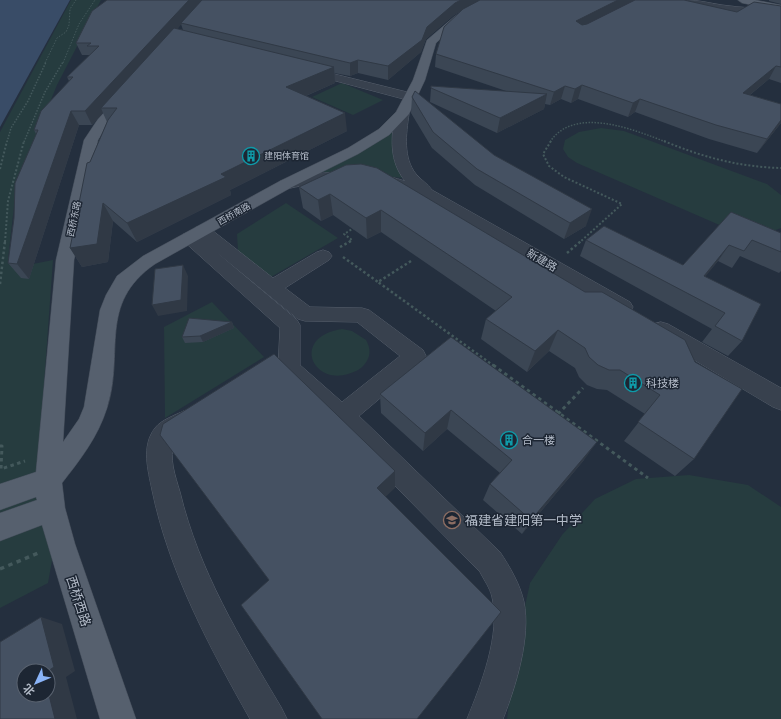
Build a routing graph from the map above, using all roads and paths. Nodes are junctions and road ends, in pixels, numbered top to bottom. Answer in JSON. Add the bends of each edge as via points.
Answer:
{"nodes":[{"id":1,"x":76,"y":0,"type":"edge"},
{"id":2,"x":95,"y":0,"type":"edge"},
{"id":3,"x":690,"y":0,"type":"edge"},
{"id":4,"x":742,"y":0,"type":"edge"},
{"id":5,"x":764,"y":0,"type":"edge"},
{"id":6,"x":486,"y":1,"type":"edge"},
{"id":7,"x":781,"y":4,"type":"edge"},
{"id":8,"x":781,"y":8,"type":"edge"},
{"id":9,"x":781,"y":14,"type":"edge"},
{"id":10,"x":294,"y":67,"type":"edge"},
{"id":11,"x":134,"y":86,"type":"edge"},
{"id":12,"x":411,"y":97,"type":"junction"},
{"id":13,"x":402,"y":114,"type":"junction"},
{"id":14,"x":781,"y":168,"type":"edge"},
{"id":15,"x":0,"y":169,"type":"edge"},
{"id":16,"x":286,"y":184,"type":"junction"},
{"id":17,"x":433,"y":196,"type":"junction"},
{"id":18,"x":356,"y":227,"type":"edge"},
{"id":19,"x":196,"y":235,"type":"junction"},
{"id":20,"x":334,"y":253,"type":"junction"},
{"id":21,"x":411,"y":261,"type":"dead end"},
{"id":22,"x":553,"y":266,"type":"junction"},
{"id":23,"x":378,"y":282,"type":"junction"},
{"id":24,"x":0,"y":284,"type":"edge"},
{"id":25,"x":272,"y":287,"type":"junction"},
{"id":26,"x":290,"y":354,"type":"junction"},
{"id":27,"x":263,"y":371,"type":"edge"},
{"id":28,"x":583,"y":388,"type":"dead end"},
{"id":29,"x":781,"y":400,"type":"edge"},
{"id":30,"x":204,"y":410,"type":"edge"},
{"id":31,"x":558,"y":414,"type":"junction"},
{"id":32,"x":342,"y":416,"type":"junction"},
{"id":33,"x":0,"y":446,"type":"edge"},
{"id":34,"x":648,"y":478,"type":"dead end"},
{"id":35,"x":50,"y":480,"type":"junction"},
{"id":36,"x":7,"y":495,"type":"edge"},
{"id":37,"x":6,"y":525,"type":"edge"},
{"id":38,"x":17,"y":562,"type":"dead end"},
{"id":39,"x":0,"y":569,"type":"edge"},
{"id":40,"x":118,"y":719,"type":"edge"},
{"id":41,"x":269,"y":719,"type":"edge"},
{"id":42,"x":485,"y":719,"type":"edge"}],
"edges":[{"from":1,"to":15,"type":"path","via":[[70,9],[66,32],[57,38],[28,101],[11,128]]},
{"from":2,"to":24,"type":"path","via":[[79,24],[62,65],[45,92],[22,146],[8,201]]},
{"from":3,"to":9,"type":"street","via":[[725,10],[758,10]]},
{"from":4,"to":8,"type":"main road"},
{"from":5,"to":7,"type":"main road"},
{"from":6,"to":12,"type":"main road","name":"西桥南路","via":[[458,18],[431,42]]},
{"from":10,"to":12,"type":"street"},
{"from":11,"to":35,"type":"main road","name":"西桥东路","via":[[91,140],[65,260]]},
{"from":12,"to":13,"type":"main road","name":"西桥南路"},
{"from":13,"to":16,"type":"main road","name":"西桥南路","via":[[376,138]]},
{"from":13,"to":17,"type":"street","via":[[398,133],[402,164],[416,184]]},
{"from":14,"to":22,"type":"path","via":[[738,165],[697,154],[620,126],[599,122],[575,123],[558,130],[548,142],[543,154],[549,166],[564,177],[622,204]]},
{"from":16,"to":17,"type":"street","name":"新建路","via":[[320,177],[361,176],[397,182]]},
{"from":16,"to":19,"type":"main road","name":"西桥南路"},
{"from":17,"to":22,"type":"street","name":"新建路"},
{"from":18,"to":20,"type":"path","via":[[344,234],[352,240]]},
{"from":19,"to":25,"type":"street"},
{"from":19,"to":26,"type":"street","via":[[290,324]]},
{"from":19,"to":35,"type":"main road","name":"西桥南路","via":[[133,271],[118,290],[110,305],[100,391],[90,424]]},
{"from":20,"to":23,"type":"path"},
{"from":20,"to":25,"type":"street"},
{"from":21,"to":23,"type":"path"},
{"from":22,"to":29,"type":"street","name":"新建路"},
{"from":23,"to":31,"type":"path"},
{"from":25,"to":32,"type":"street","via":[[305,314],[362,315],[415,356]]},
{"from":26,"to":27,"type":"street"},
{"from":26,"to":32,"type":"street","via":[[290,368]]},
{"from":28,"to":31,"type":"path"},
{"from":30,"to":41,"type":"street","via":[[164,435],[159,453],[170,513],[184,555],[205,601]]},
{"from":31,"to":34,"type":"path"},
{"from":32,"to":42,"type":"street","via":[[490,562],[504,586],[509,607],[505,652],[491,707]]},
{"from":33,"to":35,"type":"path","via":[[1,469]]},
{"from":35,"to":36,"type":"main road"},
{"from":35,"to":37,"type":"main road"},
{"from":35,"to":40,"type":"main road","name":"西桥西路"},
{"from":38,"to":39,"type":"path"}]}
